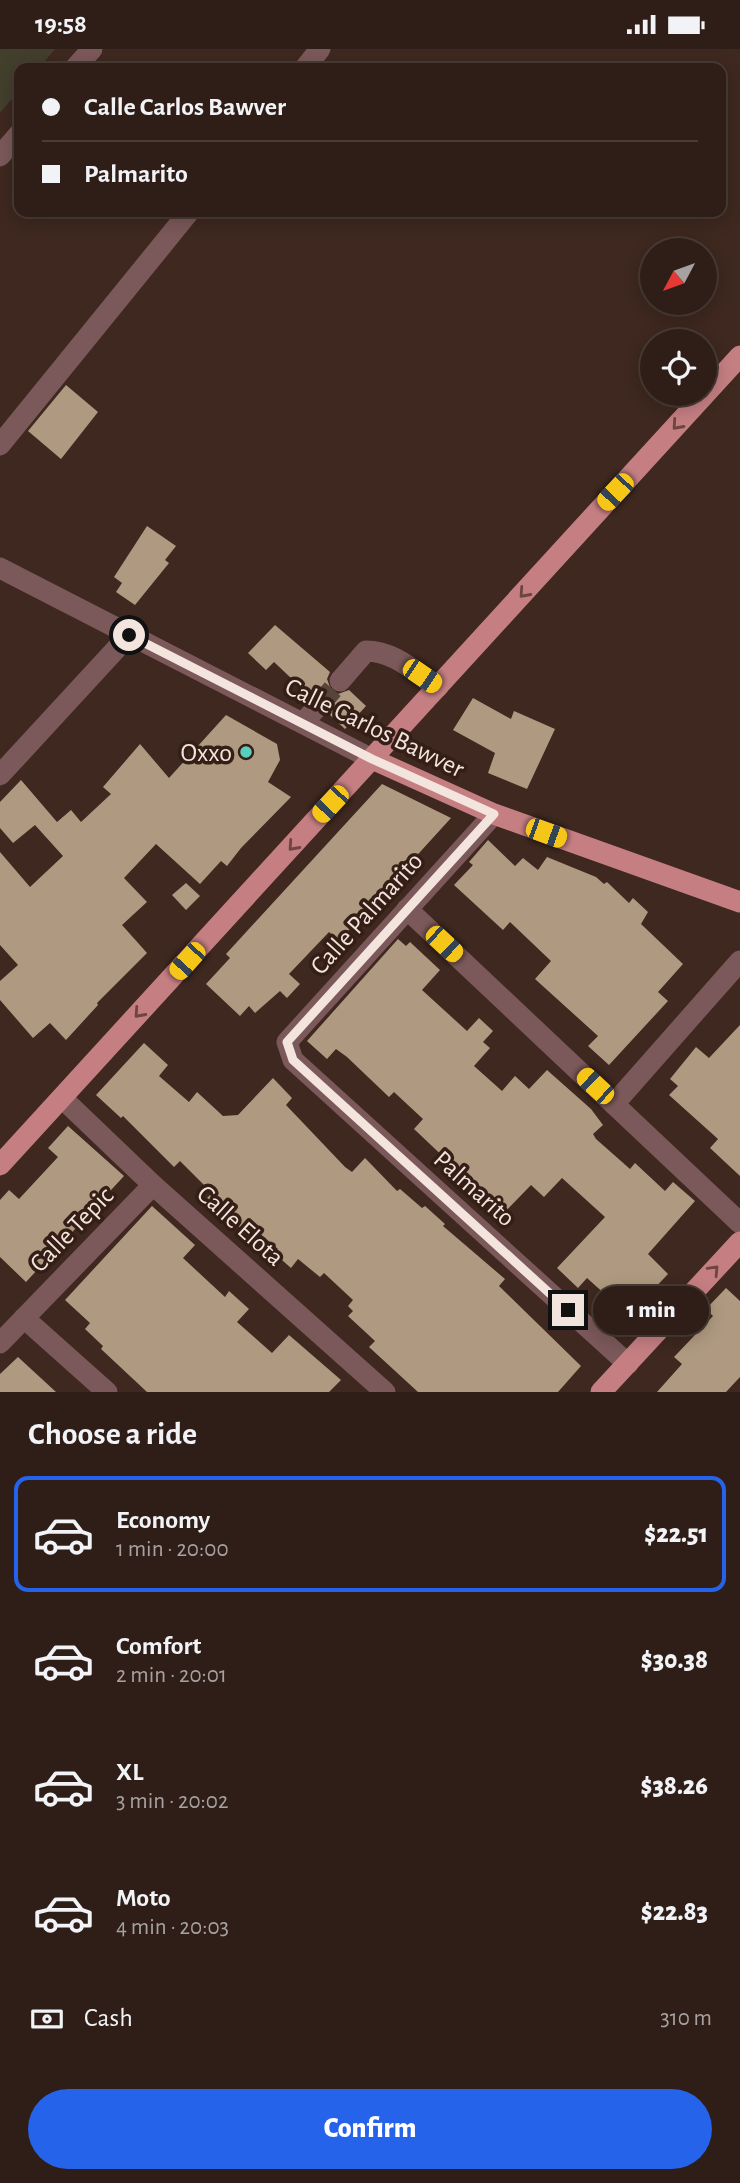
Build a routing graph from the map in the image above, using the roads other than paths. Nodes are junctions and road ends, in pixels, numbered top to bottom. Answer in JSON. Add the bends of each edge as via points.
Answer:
{"nodes":[{"id":1,"x":92,"y":49,"type":"edge"},
{"id":2,"x":320,"y":49,"type":"edge"},
{"id":3,"x":79,"y":63,"type":"edge"},
{"id":4,"x":309,"y":63,"type":"edge"},
{"id":5,"x":14,"y":140,"type":"edge"},
{"id":6,"x":0,"y":156,"type":"edge"},
{"id":7,"x":185,"y":217,"type":"edge"},
{"id":8,"x":740,"y":356,"type":"edge"},
{"id":9,"x":0,"y":445,"type":"edge"},
{"id":10,"x":0,"y":568,"type":"edge"},
{"id":11,"x":129,"y":635,"type":"junction"},
{"id":12,"x":340,"y":681,"type":"tunnel mouth"},
{"id":13,"x":438,"y":687,"type":"junction"},
{"id":14,"x":319,"y":705,"type":"tunnel mouth"},
{"id":15,"x":303,"y":723,"type":"junction"},
{"id":16,"x":372,"y":759,"type":"junction"},
{"id":17,"x":0,"y":775,"type":"edge"},
{"id":18,"x":494,"y":814,"type":"junction"},
{"id":19,"x":740,"y":902,"type":"edge"},
{"id":20,"x":407,"y":909,"type":"junction"},
{"id":21,"x":740,"y":961,"type":"edge"},
{"id":22,"x":288,"y":1051,"type":"joint"},
{"id":23,"x":62,"y":1098,"type":"junction"},
{"id":24,"x":614,"y":1104,"type":"junction"},
{"id":25,"x":0,"y":1165,"type":"edge"},
{"id":26,"x":153,"y":1185,"type":"junction"},
{"id":27,"x":740,"y":1223,"type":"edge"},
{"id":28,"x":740,"y":1242,"type":"edge"},
{"id":29,"x":24,"y":1318,"type":"junction"},
{"id":30,"x":0,"y":1343,"type":"edge"},
{"id":31,"x":628,"y":1363,"type":"junction"},
{"id":32,"x":107,"y":1392,"type":"edge"},
{"id":33,"x":385,"y":1392,"type":"edge"},
{"id":34,"x":601,"y":1392,"type":"edge"}],
"edges":[{"from":1,"to":3,"type":"street"},
{"from":2,"to":4,"type":"street"},
{"from":5,"to":6,"type":"street"},
{"from":7,"to":9,"type":"street"},
{"from":8,"to":13,"type":"main road","one_way":true},
{"from":10,"to":11,"type":"street","name":"Calle Carlos Bawver"},
{"from":11,"to":15,"type":"street","name":"Calle Carlos Bawver"},
{"from":11,"to":17,"type":"street"},
{"from":12,"to":13,"type":"street","via":[[366,651],[380,651]]},
{"from":13,"to":16,"type":"main road"},
{"from":14,"to":15,"type":"street"},
{"from":15,"to":16,"type":"street","name":"Calle Carlos Bawver"},
{"from":16,"to":18,"type":"main road","name":"Calle Carlos Bawver"},
{"from":16,"to":23,"type":"main road","one_way":true},
{"from":18,"to":19,"type":"main road","name":"Calle Carlos Bawver"},
{"from":18,"to":20,"type":"street","name":"Calle Palmarito"},
{"from":20,"to":22,"type":"street","name":"Calle Palmarito","via":[[287,1042]]},
{"from":20,"to":24,"type":"street"},
{"from":21,"to":24,"type":"street"},
{"from":22,"to":31,"type":"street","name":"Palmarito"},
{"from":23,"to":25,"type":"main road"},
{"from":23,"to":26,"type":"street","name":"Calle Elota"},
{"from":24,"to":27,"type":"street"},
{"from":26,"to":29,"type":"street","name":"Calle Tepic"},
{"from":26,"to":33,"type":"street","name":"Calle Elota"},
{"from":31,"to":28,"type":"main road","one_way":true},
{"from":29,"to":30,"type":"street","name":"Calle Tepic"},
{"from":29,"to":32,"type":"street"},
{"from":31,"to":34,"type":"main road"}]}
